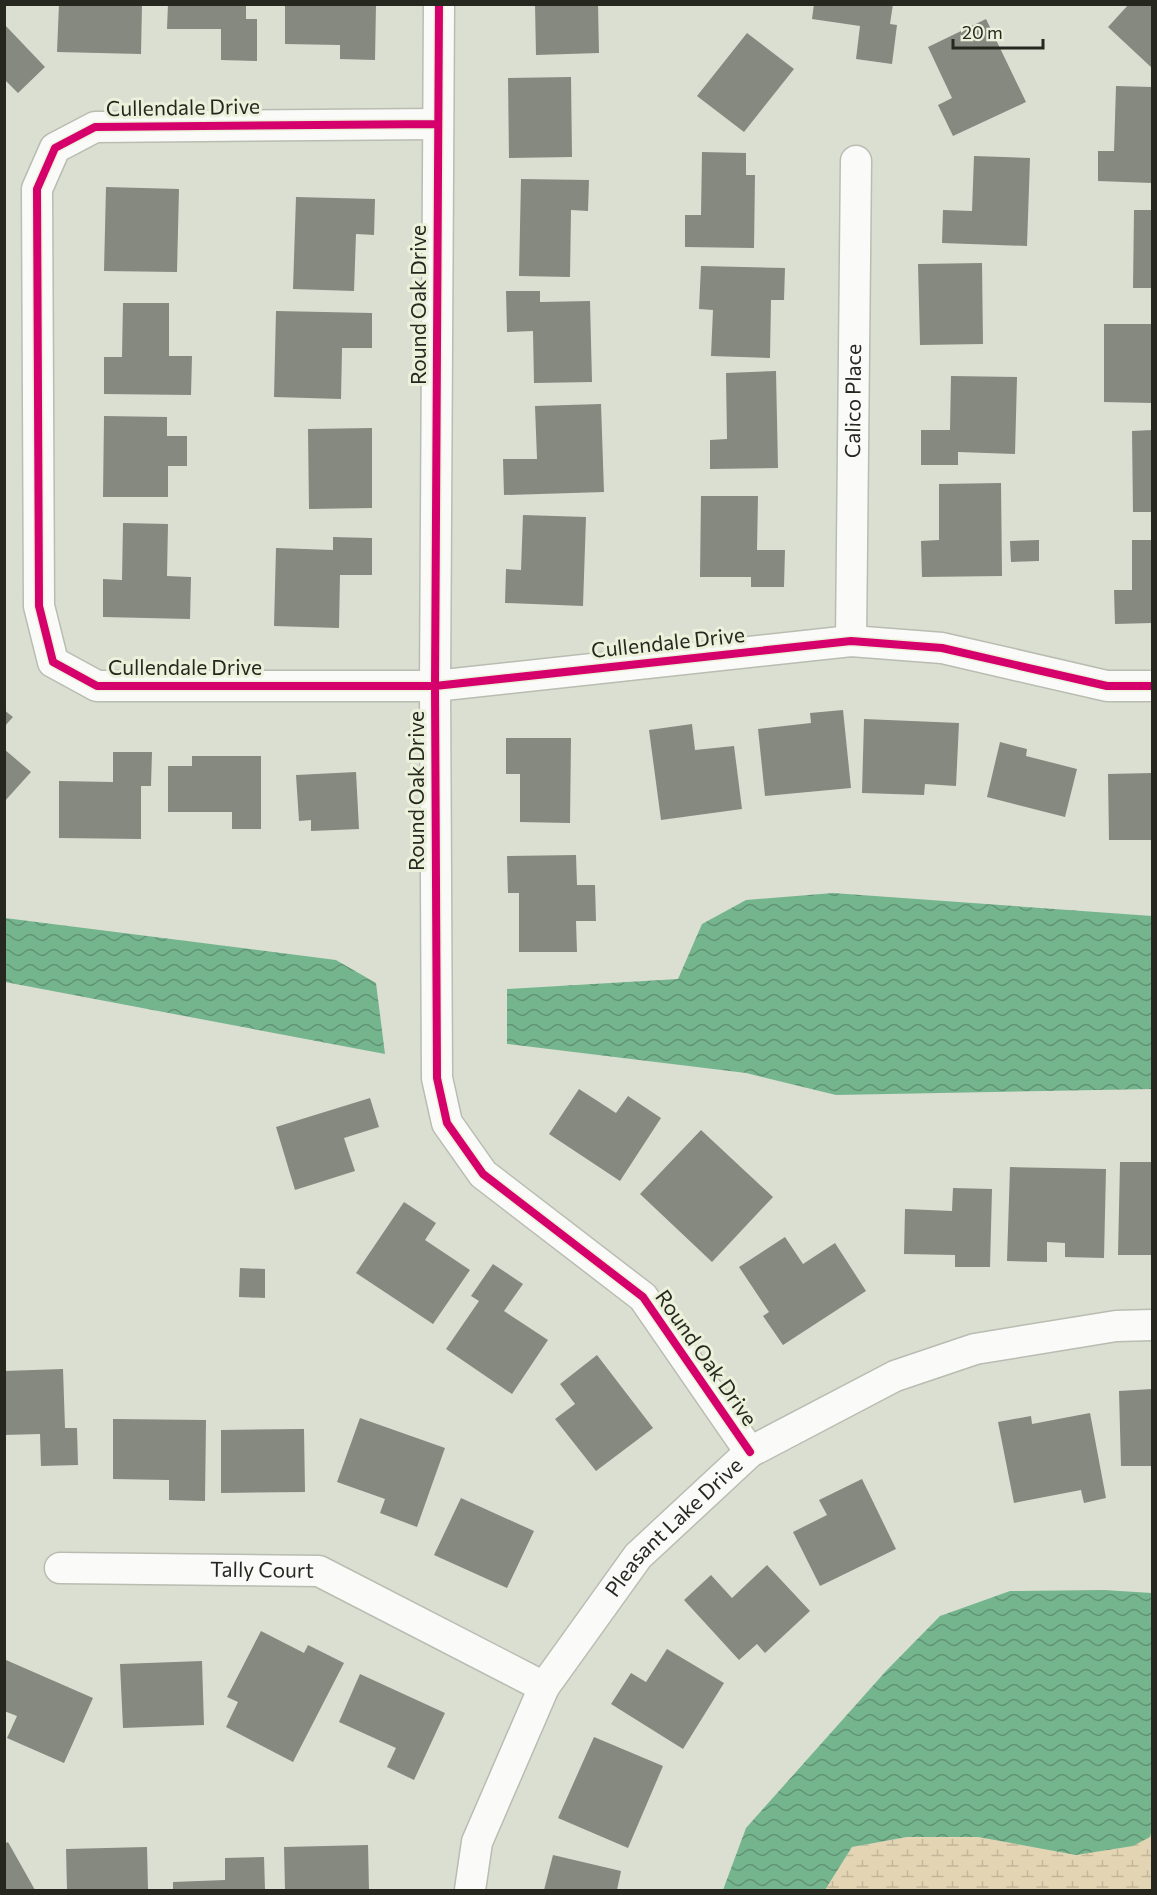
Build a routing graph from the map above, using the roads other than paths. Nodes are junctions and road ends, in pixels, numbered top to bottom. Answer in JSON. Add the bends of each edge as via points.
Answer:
{"nodes":[{"id":1,"x":439,"y":4,"type":"edge"},
{"id":2,"x":437,"y":124,"type":"junction"},
{"id":3,"x":856,"y":161,"type":"dead end"},
{"id":4,"x":851,"y":641,"type":"junction"},
{"id":5,"x":435,"y":686,"type":"junction"},
{"id":6,"x":1152,"y":686,"type":"edge"},
{"id":7,"x":1152,"y":1325,"type":"edge"},
{"id":8,"x":750,"y":1452,"type":"junction"},
{"id":9,"x":60,"y":1568,"type":"dead end"},
{"id":10,"x":544,"y":1687,"type":"junction"},
{"id":11,"x":470,"y":1890,"type":"edge"}],
"edges":[{"from":1,"to":2,"type":"street","name":"Round Oak Drive"},
{"from":2,"to":5,"type":"street","name":"Round Oak Drive"},
{"from":2,"to":5,"type":"street","name":"Cullendale Drive","via":[[95,127],[55,148],[37,189],[39,606],[53,663],[97,686]]},
{"from":3,"to":4,"type":"street","name":"Calico Place"},
{"from":4,"to":5,"type":"street","name":"Cullendale Drive"},
{"from":4,"to":6,"type":"street","name":"Cullendale Drive","via":[[942,648],[1107,686]]},
{"from":5,"to":8,"type":"street","name":"Round Oak Drive","via":[[437,1078],[447,1124],[483,1174],[643,1297]]},
{"from":7,"to":8,"type":"street","name":"Pleasant Lake Drive","via":[[1116,1326],[975,1349],[895,1376]]},
{"from":8,"to":10,"type":"street","name":"Pleasant Lake Drive","via":[[638,1556]]},
{"from":9,"to":10,"type":"street","name":"Tally Court","via":[[319,1571]]},
{"from":10,"to":11,"type":"street","name":"Pleasant Lake Drive","via":[[477,1842]]}]}
